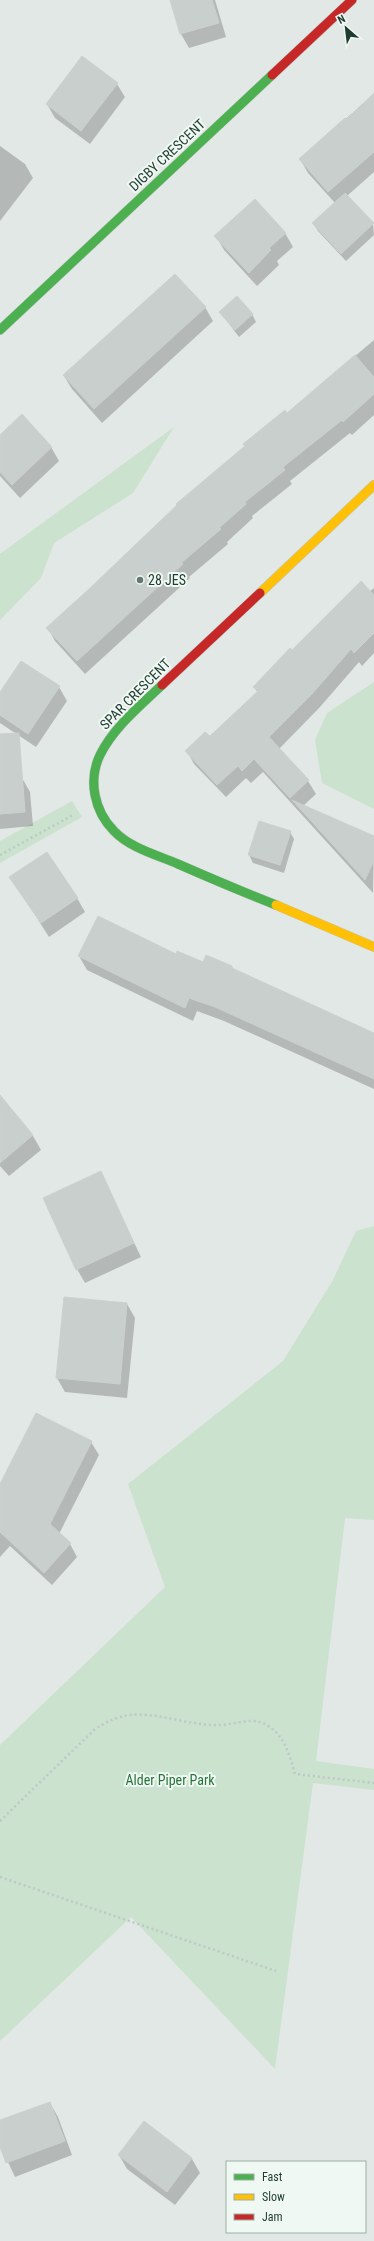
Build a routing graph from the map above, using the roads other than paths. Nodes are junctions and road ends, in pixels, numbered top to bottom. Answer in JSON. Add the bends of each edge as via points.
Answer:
{"nodes":[{"id":1,"x":352,"y":0,"type":"edge"},
{"id":2,"x":0,"y":330,"type":"edge"},
{"id":3,"x":374,"y":485,"type":"edge"},
{"id":4,"x":374,"y":947,"type":"edge"}],
"edges":[{"from":1,"to":2,"type":"street","name":"DIGBY CRESCENT"},
{"from":3,"to":4,"type":"street","name":"SPAR CRESCENT","via":[[122,723],[103,748],[91,786],[96,802],[113,830],[137,847]]}]}
